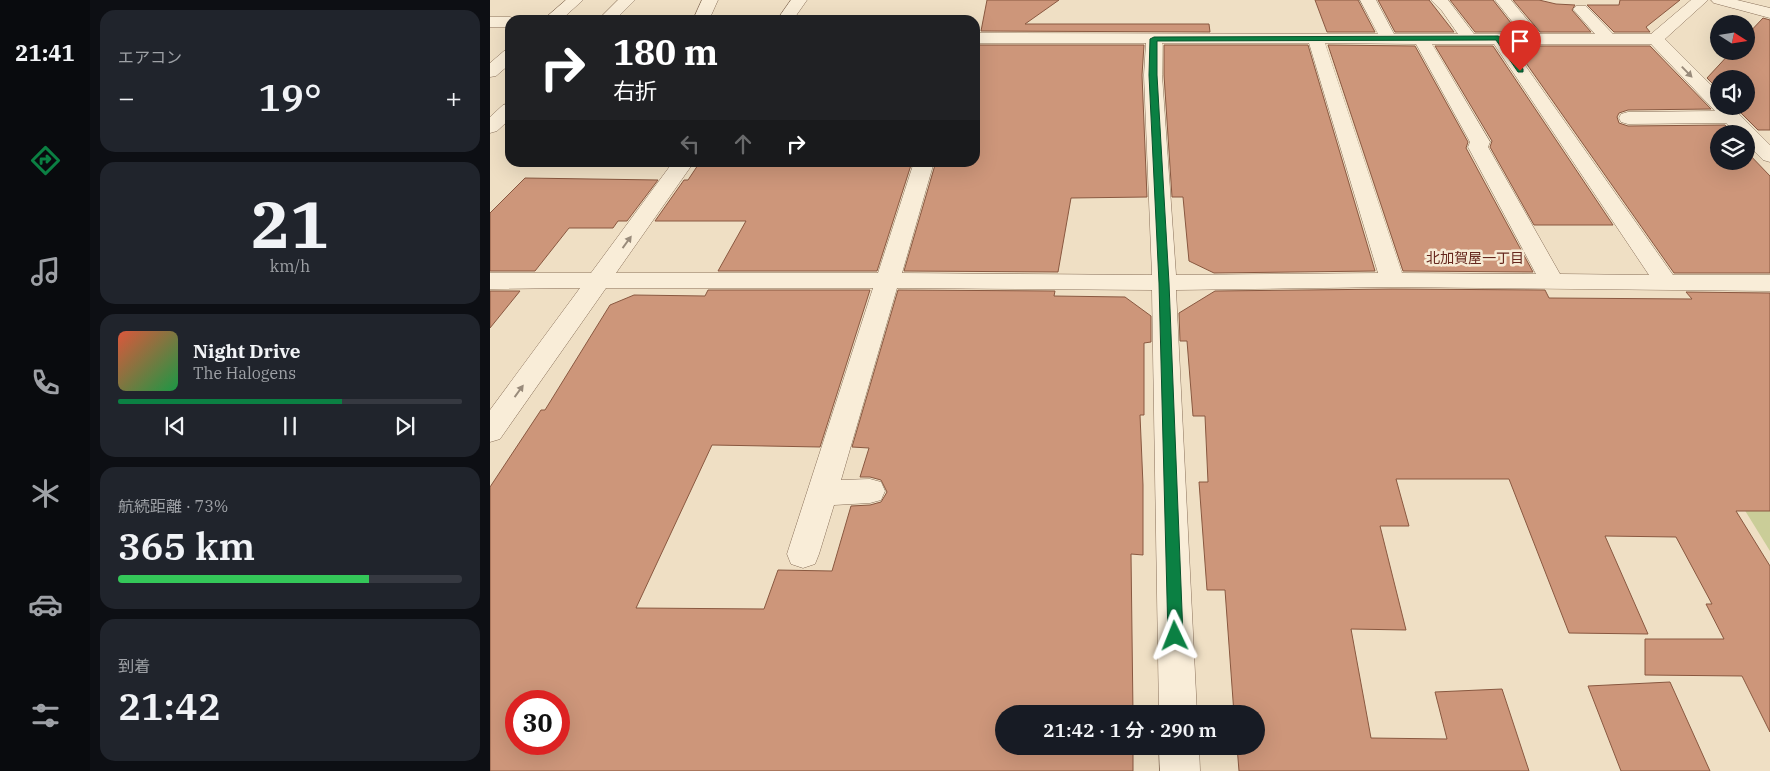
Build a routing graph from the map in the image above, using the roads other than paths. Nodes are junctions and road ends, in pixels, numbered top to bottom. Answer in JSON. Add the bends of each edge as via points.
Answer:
{"nodes":[{"id":1,"x":575,"y":0,"type":"edge"},
{"id":2,"x":627,"y":0,"type":"edge"},
{"id":3,"x":710,"y":0,"type":"edge"},
{"id":4,"x":799,"y":0,"type":"edge"},
{"id":5,"x":1368,"y":0,"type":"edge"},
{"id":6,"x":1439,"y":0,"type":"edge"},
{"id":7,"x":1504,"y":0,"type":"edge"},
{"id":8,"x":1700,"y":0,"type":"edge"},
{"id":9,"x":1719,"y":0,"type":"edge"},
{"id":10,"x":1581,"y":9,"type":"dead end"},
{"id":11,"x":1770,"y":13,"type":"edge"},
{"id":12,"x":557,"y":15,"type":"edge"},
{"id":13,"x":611,"y":15,"type":"edge"},
{"id":14,"x":703,"y":15,"type":"edge"},
{"id":15,"x":788,"y":15,"type":"edge"},
{"id":16,"x":490,"y":22,"type":"edge"},
{"id":17,"x":505,"y":22,"type":"edge"},
{"id":18,"x":980,"y":38,"type":"edge"},
{"id":19,"x":1315,"y":38,"type":"junction"},
{"id":20,"x":1388,"y":38,"type":"junction"},
{"id":21,"x":1421,"y":38,"type":"junction"},
{"id":22,"x":1468,"y":38,"type":"junction"},
{"id":23,"x":1498,"y":38,"type":"junction"},
{"id":24,"x":1534,"y":38,"type":"junction"},
{"id":25,"x":1154,"y":39,"type":"junction"},
{"id":26,"x":1609,"y":39,"type":"junction"},
{"id":27,"x":1655,"y":39,"type":"junction"},
{"id":28,"x":505,"y":59,"type":"edge"},
{"id":29,"x":490,"y":72,"type":"edge"},
{"id":30,"x":1710,"y":95,"type":"edge"},
{"id":31,"x":1710,"y":110,"type":"edge"},
{"id":32,"x":505,"y":114,"type":"edge"},
{"id":33,"x":1730,"y":115,"type":"edge"},
{"id":34,"x":1628,"y":118,"type":"dead end"},
{"id":35,"x":490,"y":127,"type":"edge"},
{"id":36,"x":1770,"y":156,"type":"edge"},
{"id":37,"x":680,"y":167,"type":"edge"},
{"id":38,"x":922,"y":167,"type":"edge"},
{"id":39,"x":887,"y":280,"type":"junction"},
{"id":40,"x":1392,"y":280,"type":"junction"},
{"id":41,"x":490,"y":281,"type":"edge"},
{"id":42,"x":1552,"y":281,"type":"junction"},
{"id":43,"x":598,"y":282,"type":"junction"},
{"id":44,"x":1164,"y":283,"type":"junction"},
{"id":45,"x":1667,"y":283,"type":"junction"},
{"id":46,"x":1770,"y":283,"type":"edge"},
{"id":47,"x":490,"y":431,"type":"edge"},
{"id":48,"x":870,"y":491,"type":"dead end"},
{"id":49,"x":822,"y":493,"type":"junction"},
{"id":50,"x":803,"y":554,"type":"dead end"},
{"id":51,"x":1178,"y":705,"type":"edge"},
{"id":52,"x":1179,"y":755,"type":"edge"},
{"id":53,"x":1180,"y":771,"type":"edge"}],
"edges":[{"from":1,"to":12,"type":"street"},
{"from":2,"to":13,"type":"street"},
{"from":3,"to":14,"type":"street"},
{"from":4,"to":15,"type":"street"},
{"from":5,"to":20,"type":"street"},
{"from":6,"to":22,"type":"street"},
{"from":7,"to":24,"type":"street"},
{"from":8,"to":27,"type":"street"},
{"from":9,"to":11,"type":"street"},
{"from":10,"to":26,"type":"street"},
{"from":16,"to":17,"type":"street"},
{"from":18,"to":25,"type":"street"},
{"from":19,"to":20,"type":"street"},
{"from":19,"to":25,"type":"street"},
{"from":19,"to":40,"type":"street"},
{"from":20,"to":21,"type":"street"},
{"from":21,"to":22,"type":"street"},
{"from":21,"to":42,"type":"street","via":[[1480,142],[1478,147]]},
{"from":22,"to":23,"type":"street"},
{"from":23,"to":24,"type":"street"},
{"from":23,"to":45,"type":"street"},
{"from":24,"to":26,"type":"street"},
{"from":25,"to":44,"type":"street"},
{"from":26,"to":27,"type":"street"},
{"from":27,"to":30,"type":"street","one_way":true},
{"from":28,"to":29,"type":"street"},
{"from":31,"to":34,"type":"street"},
{"from":32,"to":35,"type":"street"},
{"from":33,"to":36,"type":"street"},
{"from":43,"to":37,"type":"street","one_way":true},
{"from":38,"to":39,"type":"street"},
{"from":39,"to":43,"type":"street"},
{"from":39,"to":44,"type":"street"},
{"from":39,"to":49,"type":"street"},
{"from":40,"to":42,"type":"street"},
{"from":40,"to":44,"type":"street"},
{"from":41,"to":43,"type":"street"},
{"from":42,"to":45,"type":"street"},
{"from":47,"to":43,"type":"street","one_way":true},
{"from":44,"to":51,"type":"street"},
{"from":45,"to":46,"type":"street"},
{"from":48,"to":49,"type":"street"},
{"from":49,"to":50,"type":"street"},
{"from":52,"to":53,"type":"street"}]}
